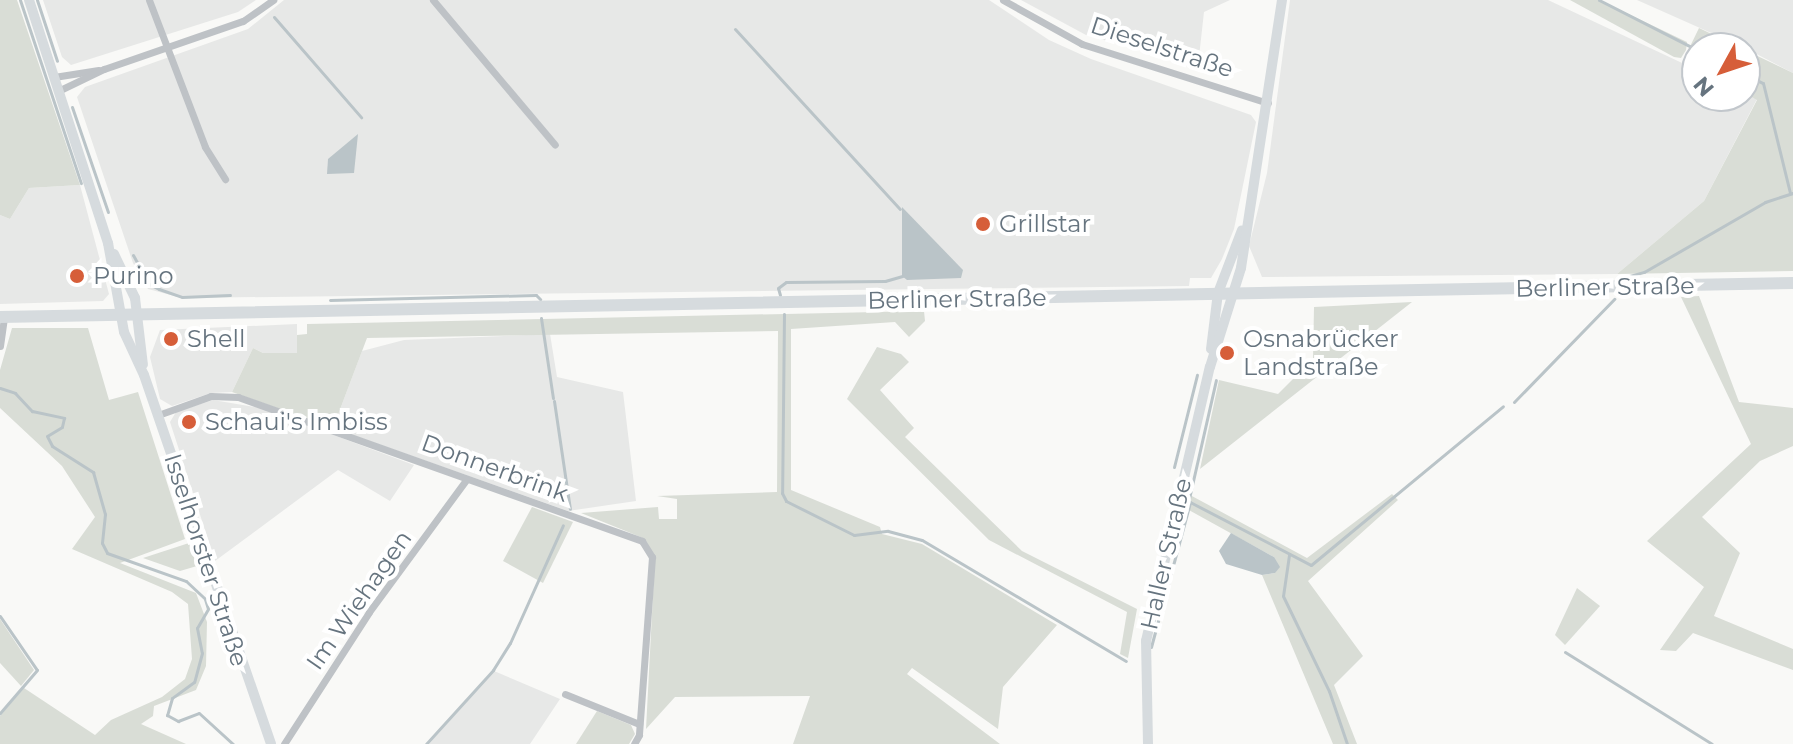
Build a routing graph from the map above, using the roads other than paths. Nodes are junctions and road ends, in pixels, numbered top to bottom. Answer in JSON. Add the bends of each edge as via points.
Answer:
{"nodes":[{"id":1,"x":29,"y":0,"type":"edge"},
{"id":2,"x":149,"y":0,"type":"edge"},
{"id":3,"x":273,"y":0,"type":"edge"},
{"id":4,"x":433,"y":0,"type":"edge"},
{"id":5,"x":1003,"y":0,"type":"edge"},
{"id":6,"x":1282,"y":0,"type":"edge"},
{"id":7,"x":168,"y":47,"type":"junction"},
{"id":8,"x":104,"y":69,"type":"junction"},
{"id":9,"x":54,"y":77,"type":"junction"},
{"id":10,"x":58,"y":91,"type":"junction"},
{"id":11,"x":1269,"y":103,"type":"junction"},
{"id":12,"x":555,"y":145,"type":"dead end"},
{"id":13,"x":225,"y":179,"type":"dead end"},
{"id":14,"x":1254,"y":195,"type":"junction"},
{"id":15,"x":108,"y":243,"type":"junction"},
{"id":16,"x":1793,"y":283,"type":"edge"},
{"id":17,"x":1218,"y":293,"type":"junction"},
{"id":18,"x":1235,"y":293,"type":"junction"},
{"id":19,"x":137,"y":315,"type":"junction"},
{"id":20,"x":120,"y":316,"type":"junction"},
{"id":21,"x":2,"y":317,"type":"edge"},
{"id":22,"x":0,"y":346,"type":"edge"},
{"id":23,"x":1210,"y":367,"type":"junction"},
{"id":24,"x":144,"y":375,"type":"junction"},
{"id":25,"x":158,"y":415,"type":"junction"},
{"id":26,"x":466,"y":480,"type":"junction"},
{"id":27,"x":565,"y":694,"type":"dead end"},
{"id":28,"x":639,"y":724,"type":"junction"},
{"id":29,"x":271,"y":744,"type":"edge"},
{"id":30,"x":284,"y":744,"type":"edge"},
{"id":31,"x":634,"y":744,"type":"edge"},
{"id":32,"x":1148,"y":744,"type":"edge"}],
"edges":[{"from":1,"to":9,"type":"street","name":"Isselhorster Straße"},
{"from":2,"to":7,"type":"street"},
{"from":3,"to":7,"type":"street","via":[[243,21]]},
{"from":4,"to":12,"type":"street"},
{"from":5,"to":11,"type":"street","name":"Dieselstraße","via":[[1082,44]]},
{"from":6,"to":11,"type":"street"},
{"from":7,"to":8,"type":"street"},
{"from":7,"to":13,"type":"street","via":[[205,147]]},
{"from":8,"to":9,"type":"street"},
{"from":8,"to":10,"type":"street"},
{"from":9,"to":10,"type":"street","name":"Isselhorster Straße"},
{"from":10,"to":15,"type":"street","name":"Isselhorster Straße"},
{"from":11,"to":14,"type":"street"},
{"from":14,"to":17,"type":"street"},
{"from":14,"to":18,"type":"street"},
{"from":15,"to":19,"type":"street","name":"Isselhorster Straße"},
{"from":15,"to":20,"type":"street","name":"Isselhorster Straße"},
{"from":16,"to":18,"type":"main road","name":"Berliner Straße"},
{"from":17,"to":18,"type":"main road","name":"Berliner Straße"},
{"from":17,"to":19,"type":"main road","name":"Berliner Straße"},
{"from":17,"to":23,"type":"street","name":"Haller Straße"},
{"from":18,"to":23,"type":"street","name":"Haller Straße"},
{"from":19,"to":20,"type":"main road","name":"Berliner Straße"},
{"from":19,"to":24,"type":"street","name":"Isselhorster Straße"},
{"from":20,"to":21,"type":"main road","name":"Berliner Straße"},
{"from":20,"to":24,"type":"street","name":"Isselhorster Straße"},
{"from":21,"to":22,"type":"street"},
{"from":23,"to":32,"type":"street","name":"Haller Straße","via":[[1146,641]]},
{"from":24,"to":25,"type":"street","name":"Isselhorster Straße"},
{"from":25,"to":26,"type":"street","name":"Donnerbrink","via":[[211,396],[238,397]]},
{"from":25,"to":29,"type":"street","name":"Isselhorster Straße"},
{"from":26,"to":28,"type":"street","name":"Donnerbrink","via":[[648,548],[652,557]]},
{"from":26,"to":30,"type":"street","name":"Im Wiehagen","via":[[369,612]]},
{"from":27,"to":28,"type":"street"},
{"from":28,"to":31,"type":"street","name":"Donnerbrink"}]}
